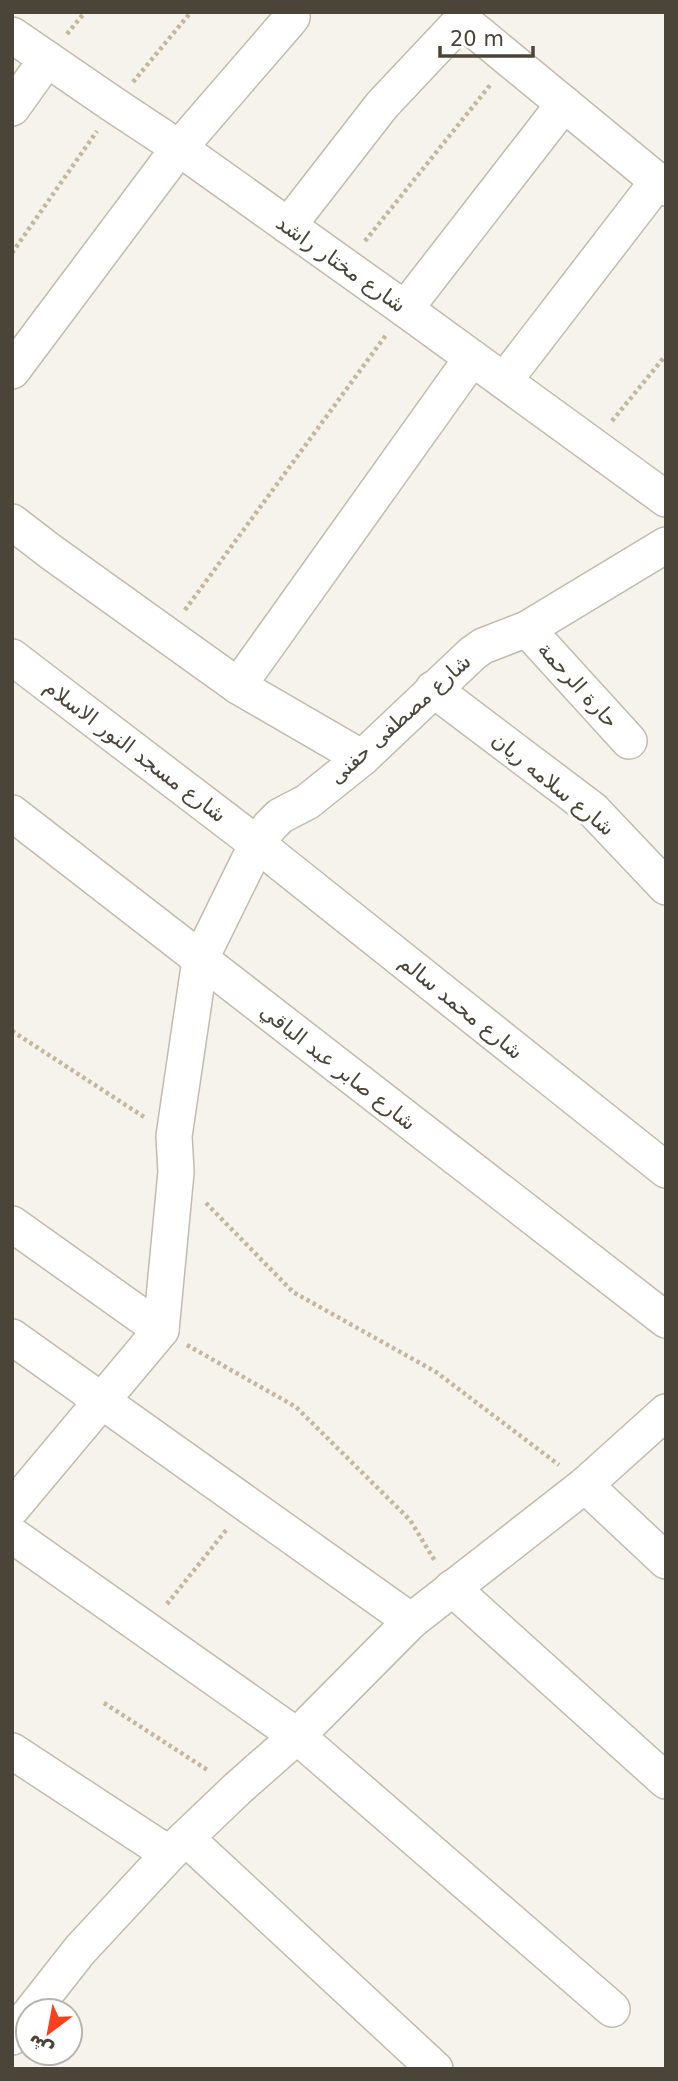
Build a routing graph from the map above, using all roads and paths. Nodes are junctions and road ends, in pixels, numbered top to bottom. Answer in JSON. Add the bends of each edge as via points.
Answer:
{"nodes":[{"id":1,"x":191,"y":12,"type":"edge"},
{"id":2,"x":291,"y":12,"type":"edge"},
{"id":3,"x":456,"y":16,"type":"edge"},
{"id":4,"x":12,"y":35,"type":"edge"},
{"id":5,"x":47,"y":59,"type":"junction"},
{"id":6,"x":510,"y":60,"type":"junction"},
{"id":7,"x":564,"y":104,"type":"junction"},
{"id":8,"x":114,"y":105,"type":"junction"},
{"id":9,"x":12,"y":108,"type":"edge"},
{"id":10,"x":179,"y":148,"type":"junction"},
{"id":11,"x":662,"y":184,"type":"edge"},
{"id":12,"x":288,"y":226,"type":"junction"},
{"id":13,"x":12,"y":253,"type":"edge"},
{"id":14,"x":345,"y":267,"type":"junction"},
{"id":15,"x":405,"y":309,"type":"junction"},
{"id":16,"x":666,"y":355,"type":"edge"},
{"id":17,"x":472,"y":358,"type":"junction"},
{"id":18,"x":12,"y":371,"type":"edge"},
{"id":19,"x":504,"y":381,"type":"junction"},
{"id":20,"x":592,"y":446,"type":"junction"},
{"id":21,"x":666,"y":499,"type":"edge"},
{"id":22,"x":12,"y":522,"type":"edge"},
{"id":23,"x":666,"y":545,"type":"edge"},
{"id":24,"x":527,"y":629,"type":"junction"},
{"id":25,"x":167,"y":635,"type":"junction"},
{"id":26,"x":12,"y":657,"type":"edge"},
{"id":27,"x":238,"y":686,"type":"junction"},
{"id":28,"x":433,"y":690,"type":"junction"},
{"id":29,"x":629,"y":741,"type":"dead end"},
{"id":30,"x":362,"y":758,"type":"junction"},
{"id":31,"x":12,"y":813,"type":"edge"},
{"id":32,"x":257,"y":844,"type":"junction"},
{"id":33,"x":666,"y":887,"type":"edge"},
{"id":34,"x":200,"y":960,"type":"junction"},
{"id":35,"x":12,"y":1031,"type":"edge"},
{"id":36,"x":174,"y":1136,"type":"junction"},
{"id":37,"x":666,"y":1170,"type":"edge"},
{"id":38,"x":176,"y":1172,"type":"junction"},
{"id":39,"x":12,"y":1224,"type":"edge"},
{"id":40,"x":666,"y":1320,"type":"edge"},
{"id":41,"x":161,"y":1330,"type":"junction"},
{"id":42,"x":12,"y":1337,"type":"edge"},
{"id":43,"x":102,"y":1400,"type":"junction"},
{"id":44,"x":666,"y":1412,"type":"edge"},
{"id":45,"x":585,"y":1485,"type":"junction"},
{"id":46,"x":248,"y":1503,"type":"junction"},
{"id":47,"x":12,"y":1508,"type":"edge"},
{"id":48,"x":12,"y":1535,"type":"edge"},
{"id":49,"x":666,"y":1561,"type":"edge"},
{"id":50,"x":452,"y":1588,"type":"junction"},
{"id":51,"x":411,"y":1620,"type":"junction"},
{"id":52,"x":147,"y":1629,"type":"junction"},
{"id":53,"x":104,"y":1703,"type":"dead end"},
{"id":54,"x":296,"y":1736,"type":"junction"},
{"id":55,"x":12,"y":1751,"type":"edge"},
{"id":56,"x":666,"y":1781,"type":"edge"},
{"id":57,"x":237,"y":1789,"type":"junction"},
{"id":58,"x":178,"y":1846,"type":"junction"},
{"id":59,"x":43,"y":1997,"type":"edge"},
{"id":60,"x":612,"y":2009,"type":"dead end"},
{"id":61,"x":435,"y":2069,"type":"edge"}],
"edges":[{"from":1,"to":8,"type":"path"},
{"from":2,"to":10,"type":"street","via":[[288,22]]},
{"from":3,"to":6,"type":"street"},
{"from":3,"to":12,"type":"street"},
{"from":4,"to":5,"type":"street","name":"شارع مختار راشد"},
{"from":5,"to":8,"type":"street","name":"شارع مختار راشد"},
{"from":5,"to":9,"type":"street"},
{"from":6,"to":7,"type":"street"},
{"from":6,"to":14,"type":"path"},
{"from":7,"to":11,"type":"street"},
{"from":7,"to":15,"type":"street"},
{"from":8,"to":10,"type":"street","name":"شارع مختار راشد"},
{"from":8,"to":13,"type":"path"},
{"from":10,"to":12,"type":"street","name":"شارع مختار راشد"},
{"from":10,"to":18,"type":"street"},
{"from":11,"to":19,"type":"street"},
{"from":12,"to":14,"type":"street","name":"شارع مختار راشد"},
{"from":14,"to":15,"type":"street","name":"شارع مختار راشد"},
{"from":15,"to":17,"type":"street","name":"شارع مختار راشد"},
{"from":15,"to":25,"type":"path"},
{"from":16,"to":20,"type":"path"},
{"from":17,"to":19,"type":"street","name":"شارع مختار راشد"},
{"from":17,"to":27,"type":"street"},
{"from":19,"to":20,"type":"street","name":"شارع مختار راشد"},
{"from":20,"to":21,"type":"street","name":"شارع مختار راشد"},
{"from":22,"to":25,"type":"street"},
{"from":23,"to":24,"type":"street","name":"شارع مصطفى حفنى"},
{"from":24,"to":28,"type":"street","name":"شارع مصطفى حفنى","via":[[472,653]]},
{"from":24,"to":29,"type":"street","name":"حارة الرحمة"},
{"from":25,"to":27,"type":"street"},
{"from":26,"to":32,"type":"street","name":"شارع مسجد النور الاسلام"},
{"from":27,"to":30,"type":"street"},
{"from":28,"to":30,"type":"street","name":"شارع مصطفى حفنى"},
{"from":28,"to":33,"type":"street","name":"شارع سلامه ريان","via":[[593,810]]},
{"from":30,"to":32,"type":"street","name":"شارع مصطفى حفنى","via":[[307,802],[280,816]]},
{"from":31,"to":34,"type":"street","name":"شارع صابر عبد الباقي"},
{"from":32,"to":34,"type":"street","name":"شارع مصطفى حفنى"},
{"from":32,"to":37,"type":"street","name":"شارع محمد سالم"},
{"from":34,"to":36,"type":"street","name":"شارع مصطفى حفنى"},
{"from":34,"to":40,"type":"street","name":"شارع صابر عبد الباقي"},
{"from":35,"to":36,"type":"path"},
{"from":36,"to":38,"type":"street","name":"شارع مصطفى حفنى"},
{"from":38,"to":41,"type":"street","name":"شارع مصطفى حفنى"},
{"from":38,"to":45,"type":"path","via":[[293,1292],[436,1372]]},
{"from":39,"to":41,"type":"street"},
{"from":41,"to":43,"type":"street"},
{"from":41,"to":50,"type":"path","via":[[296,1407],[410,1520]]},
{"from":42,"to":43,"type":"street"},
{"from":43,"to":46,"type":"street"},
{"from":43,"to":47,"type":"street"},
{"from":44,"to":45,"type":"street"},
{"from":45,"to":49,"type":"street"},
{"from":45,"to":50,"type":"street"},
{"from":46,"to":51,"type":"street"},
{"from":46,"to":52,"type":"path"},
{"from":48,"to":52,"type":"street"},
{"from":50,"to":51,"type":"street"},
{"from":50,"to":56,"type":"street"},
{"from":51,"to":54,"type":"street"},
{"from":52,"to":54,"type":"street"},
{"from":53,"to":57,"type":"path"},
{"from":54,"to":57,"type":"street"},
{"from":54,"to":60,"type":"street"},
{"from":55,"to":58,"type":"street"},
{"from":57,"to":58,"type":"street"},
{"from":58,"to":59,"type":"street","via":[[80,1950]]},
{"from":58,"to":61,"type":"street"}]}
